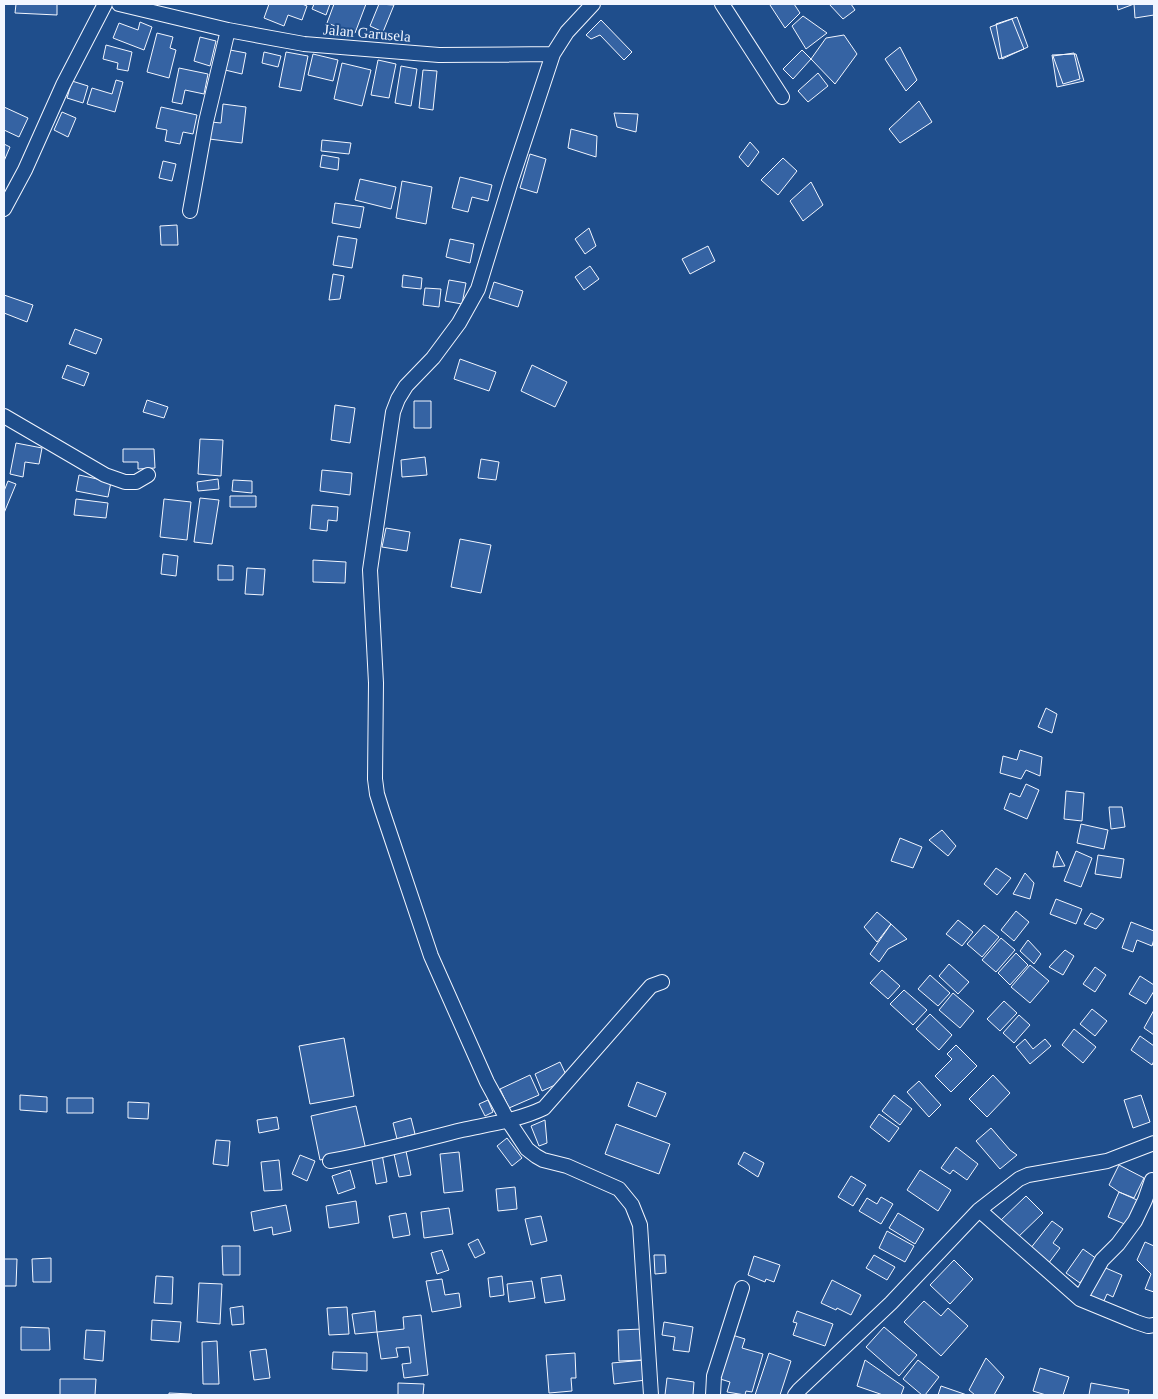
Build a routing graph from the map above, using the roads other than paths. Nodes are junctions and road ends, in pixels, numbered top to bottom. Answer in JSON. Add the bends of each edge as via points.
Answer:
{"nodes":[{"id":1,"x":105,"y":4,"type":"edge"},
{"id":2,"x":119,"y":4,"type":"edge"},
{"id":3,"x":593,"y":4,"type":"edge"},
{"id":4,"x":722,"y":4,"type":"edge"},
{"id":5,"x":228,"y":30,"type":"junction"},
{"id":6,"x":554,"y":54,"type":"junction"},
{"id":7,"x":782,"y":97,"type":"dead end"},
{"id":8,"x":4,"y":209,"type":"edge"},
{"id":9,"x":190,"y":211,"type":"dead end"},
{"id":10,"x":4,"y":416,"type":"edge"},
{"id":11,"x":148,"y":475,"type":"dead end"},
{"id":12,"x":662,"y":982,"type":"dead end"},
{"id":13,"x":507,"y":1119,"type":"junction"},
{"id":14,"x":1154,"y":1142,"type":"edge"},
{"id":15,"x":330,"y":1161,"type":"dead end"},
{"id":16,"x":1152,"y":1180,"type":"dead end"},
{"id":17,"x":979,"y":1210,"type":"junction"},
{"id":18,"x":742,"y":1288,"type":"dead end"},
{"id":19,"x":1080,"y":1299,"type":"junction"},
{"id":20,"x":1154,"y":1325,"type":"edge"},
{"id":21,"x":651,"y":1395,"type":"edge"},
{"id":22,"x":713,"y":1395,"type":"edge"},
{"id":23,"x":795,"y":1395,"type":"edge"}],
"edges":[{"from":1,"to":8,"type":"street"},
{"from":2,"to":5,"type":"street","name":"Jalan Garusela"},
{"from":3,"to":6,"type":"street","via":[[567,32]]},
{"from":4,"to":7,"type":"street"},
{"from":5,"to":6,"type":"street","name":"Jalan Garusela","via":[[304,44],[439,55]]},
{"from":5,"to":9,"type":"street","via":[[206,122]]},
{"from":6,"to":13,"type":"street","via":[[478,290],[433,358],[406,386],[393,412],[370,570],[377,794],[431,956]]},
{"from":10,"to":11,"type":"street","via":[[105,475],[124,482],[136,482]]},
{"from":12,"to":13,"type":"street","via":[[651,986],[544,1108],[527,1116]]},
{"from":13,"to":15,"type":"street"},
{"from":13,"to":21,"type":"street","via":[[527,1149],[536,1156],[619,1189],[632,1205],[640,1225]]},
{"from":14,"to":17,"type":"street","via":[[1107,1161],[1028,1175]]},
{"from":16,"to":19,"type":"street","via":[[1134,1221],[1102,1260]]},
{"from":17,"to":19,"type":"street"},
{"from":17,"to":23,"type":"street","via":[[891,1303]]},
{"from":18,"to":22,"type":"street","via":[[714,1376]]},
{"from":19,"to":20,"type":"street","via":[[1142,1324]]}]}
